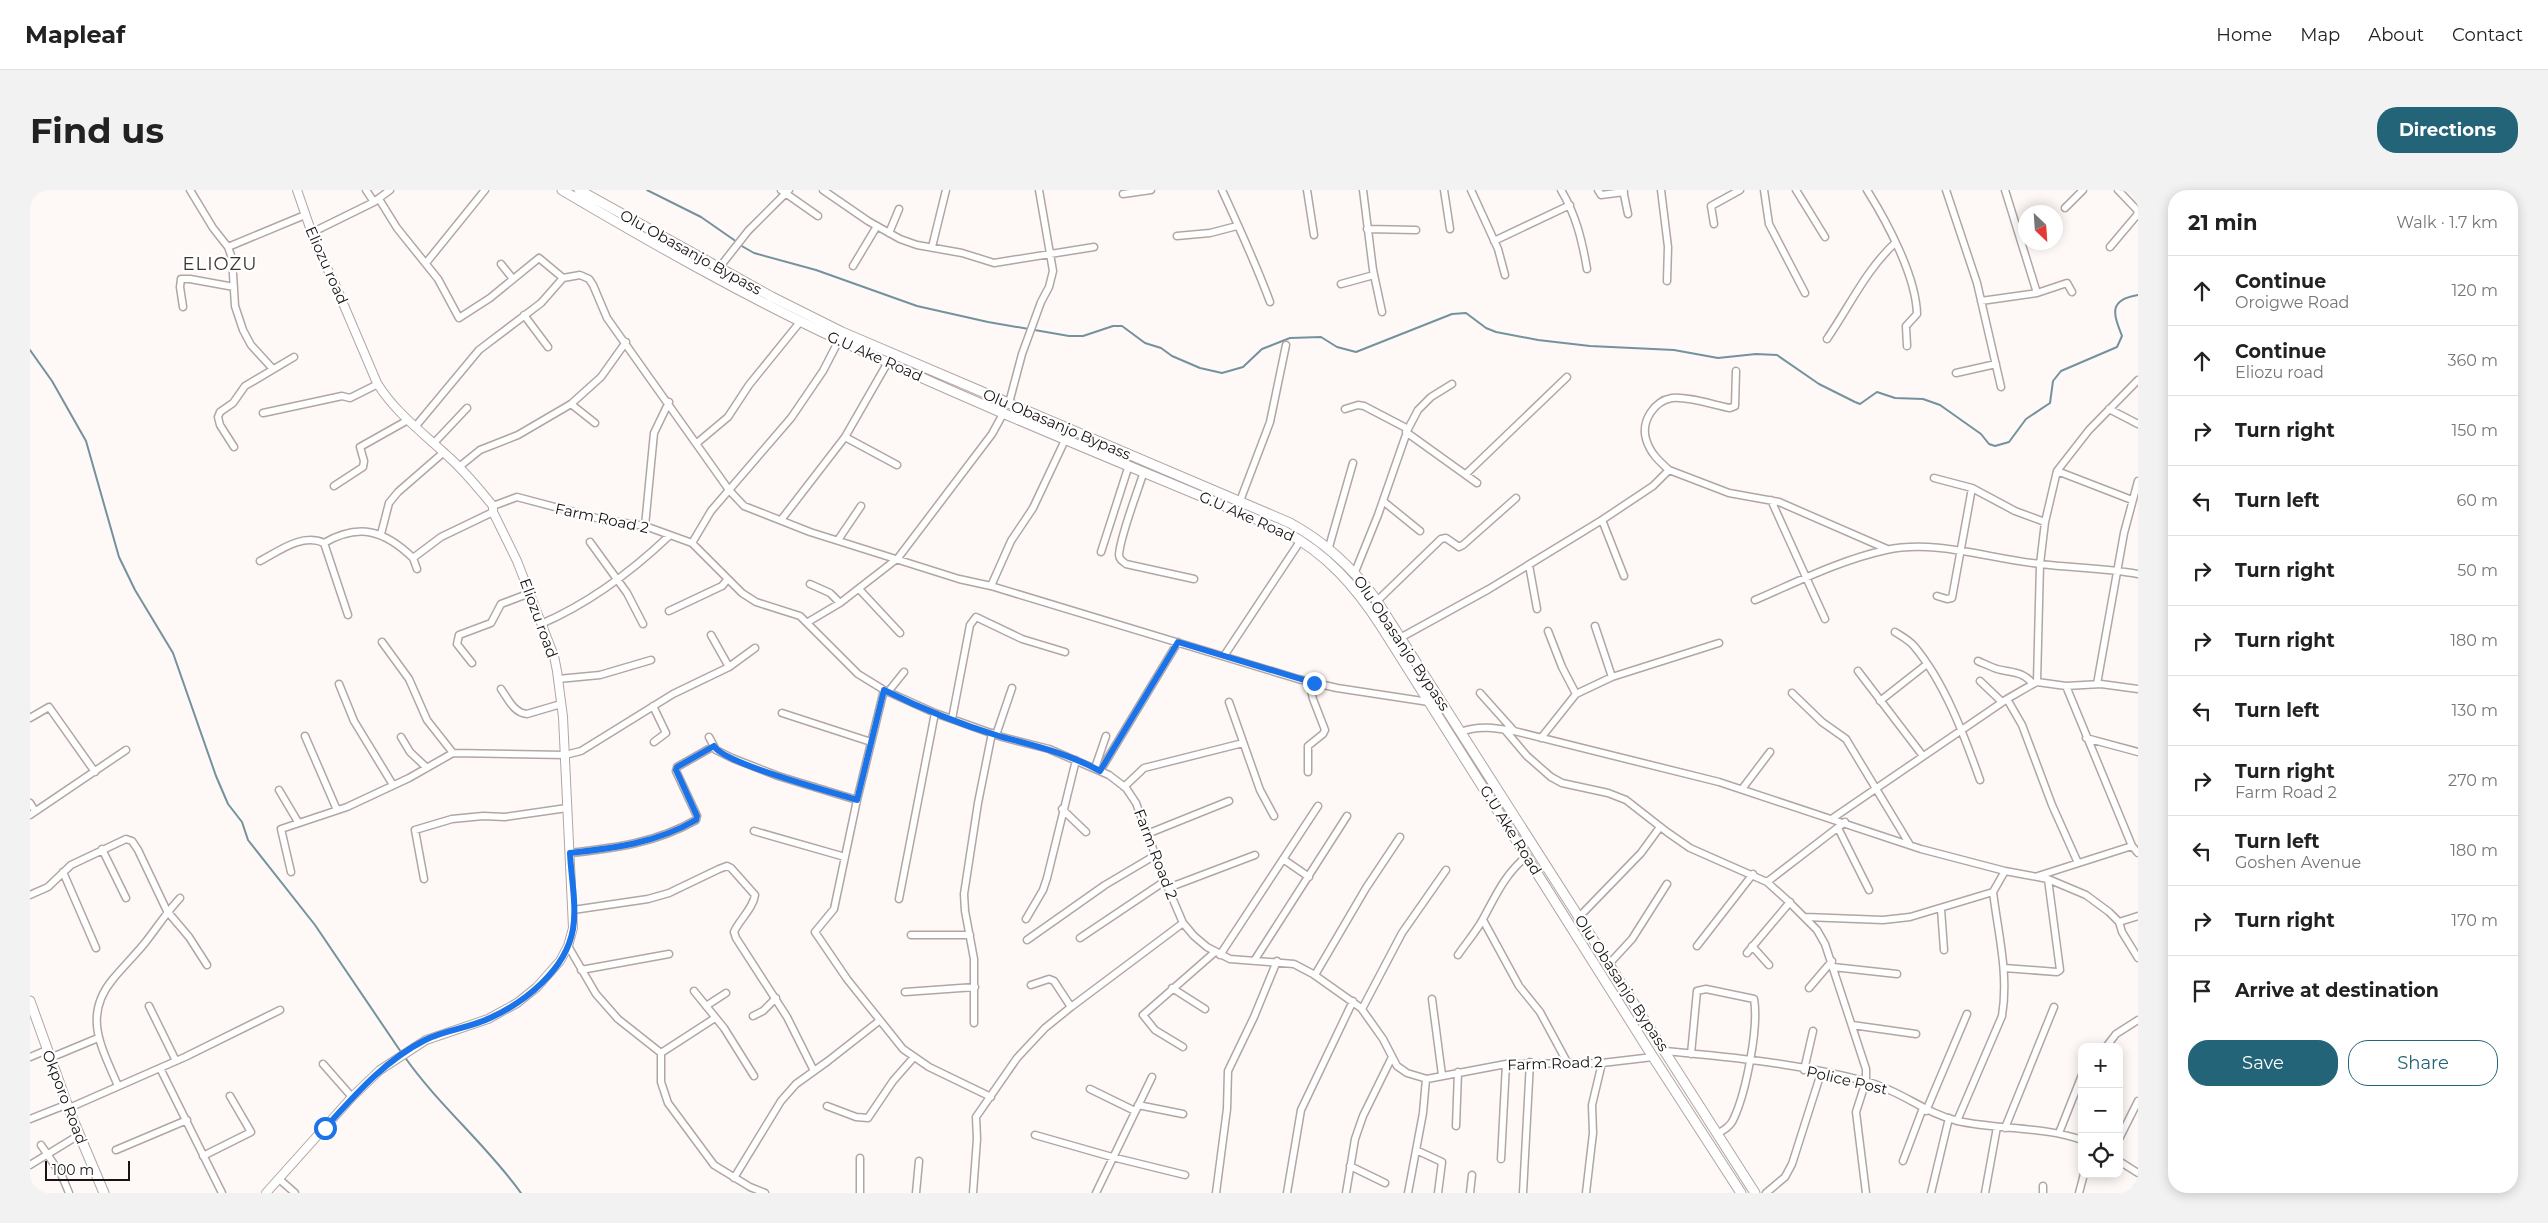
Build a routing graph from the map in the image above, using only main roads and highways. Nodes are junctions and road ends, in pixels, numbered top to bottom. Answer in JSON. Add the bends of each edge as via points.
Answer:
{"nodes":[{"id":1,"x":562,"y":190,"type":"edge"},
{"id":2,"x":579,"y":190,"type":"edge"},
{"id":3,"x":30,"y":1000,"type":"edge"},
{"id":4,"x":104,"y":1193,"type":"edge"},
{"id":5,"x":1741,"y":1193,"type":"edge"},
{"id":6,"x":1755,"y":1193,"type":"edge"}],
"edges":[{"from":1,"to":5,"type":"main road","name":"G.U Ake Road","via":[[731,287],[800,322],[1284,531],[1329,561],[1350,582],[1429,702]]},
{"from":2,"to":6,"type":"main road","name":"Olu Obasanjo Bypass","via":[[719,268],[851,336],[1290,523],[1329,547],[1355,572],[1377,601]]},
{"from":3,"to":4,"type":"main road","name":"Okporo Road","via":[[79,1135]]}]}
